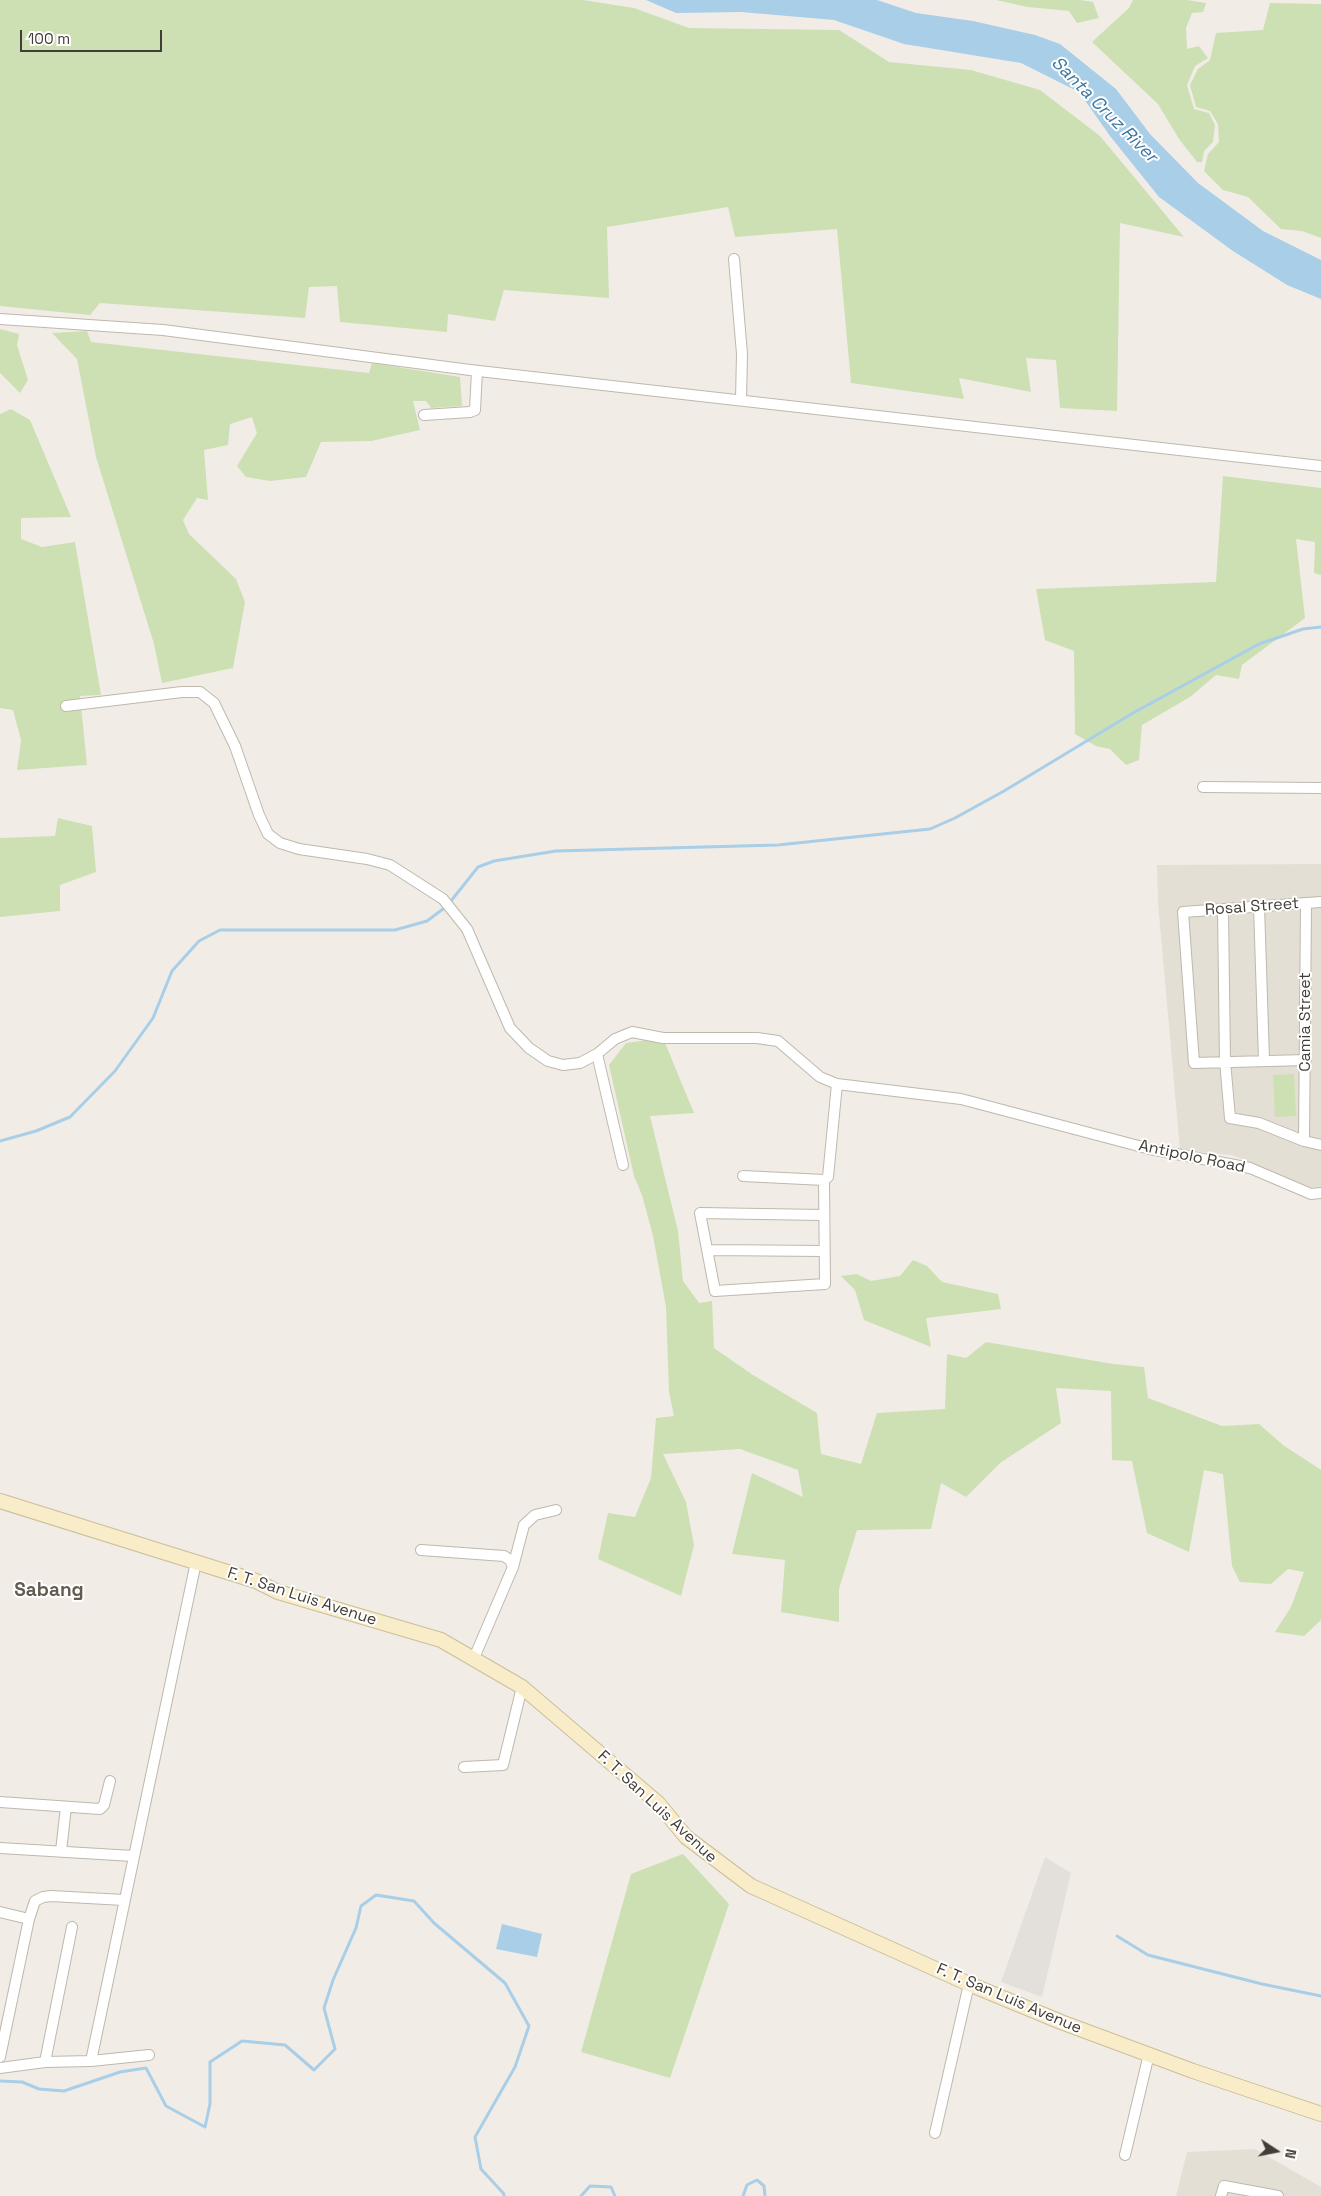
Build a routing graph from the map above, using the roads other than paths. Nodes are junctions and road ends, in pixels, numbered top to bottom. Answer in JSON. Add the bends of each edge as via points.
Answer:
{"nodes":[{"id":1,"x":734,"y":259,"type":"dead end"},
{"id":2,"x":0,"y":319,"type":"edge"},
{"id":3,"x":477,"y":370,"type":"junction"},
{"id":4,"x":740,"y":399,"type":"junction"},
{"id":5,"x":424,"y":415,"type":"dead end"},
{"id":6,"x":1321,"y":466,"type":"edge"},
{"id":7,"x":66,"y":706,"type":"dead end"},
{"id":8,"x":1203,"y":787,"type":"dead end"},
{"id":9,"x":1321,"y":788,"type":"edge"},
{"id":10,"x":1321,"y":902,"type":"edge"},
{"id":11,"x":1306,"y":903,"type":"junction"},
{"id":12,"x":1259,"y":906,"type":"junction"},
{"id":13,"x":1224,"y":909,"type":"junction"},
{"id":14,"x":597,"y":1054,"type":"junction"},
{"id":15,"x":1264,"y":1060,"type":"junction"},
{"id":16,"x":1306,"y":1060,"type":"junction"},
{"id":17,"x":1225,"y":1061,"type":"junction"},
{"id":18,"x":837,"y":1084,"type":"junction"},
{"id":19,"x":1304,"y":1141,"type":"junction"},
{"id":20,"x":1321,"y":1145,"type":"edge"},
{"id":21,"x":623,"y":1165,"type":"dead end"},
{"id":22,"x":743,"y":1176,"type":"dead end"},
{"id":23,"x":824,"y":1180,"type":"junction"},
{"id":24,"x":1321,"y":1194,"type":"edge"},
{"id":25,"x":823,"y":1215,"type":"junction"},
{"id":26,"x":707,"y":1250,"type":"junction"},
{"id":27,"x":824,"y":1251,"type":"junction"},
{"id":28,"x":0,"y":1501,"type":"edge"},
{"id":29,"x":556,"y":1510,"type":"dead end"},
{"id":30,"x":421,"y":1550,"type":"dead end"},
{"id":31,"x":196,"y":1562,"type":"junction"},
{"id":32,"x":513,"y":1567,"type":"junction"},
{"id":33,"x":474,"y":1658,"type":"junction"},
{"id":34,"x":522,"y":1686,"type":"junction"},
{"id":35,"x":464,"y":1767,"type":"dead end"},
{"id":36,"x":110,"y":1781,"type":"dead end"},
{"id":37,"x":0,"y":1802,"type":"edge"},
{"id":38,"x":66,"y":1806,"type":"junction"},
{"id":39,"x":0,"y":1848,"type":"edge"},
{"id":40,"x":61,"y":1851,"type":"junction"},
{"id":41,"x":133,"y":1856,"type":"junction"},
{"id":42,"x":124,"y":1900,"type":"junction"},
{"id":43,"x":0,"y":1912,"type":"edge"},
{"id":44,"x":29,"y":1919,"type":"junction"},
{"id":45,"x":72,"y":1927,"type":"dead end"},
{"id":46,"x":969,"y":1984,"type":"junction"},
{"id":47,"x":1149,"y":2054,"type":"junction"},
{"id":48,"x":149,"y":2055,"type":"dead end"},
{"id":49,"x":0,"y":2056,"type":"edge"},
{"id":50,"x":91,"y":2061,"type":"junction"},
{"id":51,"x":45,"y":2062,"type":"junction"},
{"id":52,"x":0,"y":2068,"type":"edge"},
{"id":53,"x":1321,"y":2114,"type":"edge"},
{"id":54,"x":934,"y":2133,"type":"dead end"},
{"id":55,"x":1125,"y":2155,"type":"dead end"},
{"id":56,"x":1221,"y":2196,"type":"edge"},
{"id":57,"x":1278,"y":2196,"type":"edge"}],
"edges":[{"from":1,"to":4,"type":"street","via":[[742,354]]},
{"from":2,"to":3,"type":"street","via":[[163,330]]},
{"from":3,"to":4,"type":"street"},
{"from":3,"to":5,"type":"street","via":[[475,410]]},
{"from":4,"to":6,"type":"street"},
{"from":7,"to":14,"type":"street","via":[[200,692],[214,703],[235,746],[268,834],[280,843],[299,849],[390,865],[443,899],[467,929],[510,1028],[529,1048],[548,1061],[563,1065],[580,1064]]},
{"from":8,"to":9,"type":"street"},
{"from":10,"to":11,"type":"street","name":"Rosal Street"},
{"from":11,"to":12,"type":"street","name":"Rosal Street"},
{"from":11,"to":16,"type":"street","name":"Camia Street"},
{"from":12,"to":13,"type":"street","name":"Rosal Street"},
{"from":12,"to":15,"type":"street"},
{"from":13,"to":17,"type":"street"},
{"from":13,"to":17,"type":"street","name":"Rosal Street","via":[[1183,912],[1194,1063]]},
{"from":14,"to":18,"type":"street","via":[[615,1039],[632,1032],[663,1038],[757,1038],[778,1041],[820,1077]]},
{"from":14,"to":21,"type":"street"},
{"from":15,"to":16,"type":"street"},
{"from":15,"to":17,"type":"street"},
{"from":16,"to":19,"type":"street","name":"Camia Street"},
{"from":17,"to":19,"type":"street","via":[[1230,1118],[1259,1123]]},
{"from":18,"to":23,"type":"street","via":[[828,1176]]},
{"from":18,"to":24,"type":"street","name":"Antipolo Road","via":[[961,1099],[1150,1149],[1250,1168],[1311,1194]]},
{"from":19,"to":20,"type":"street"},
{"from":22,"to":23,"type":"street"},
{"from":23,"to":25,"type":"street"},
{"from":25,"to":26,"type":"street","via":[[700,1213]]},
{"from":25,"to":27,"type":"street"},
{"from":26,"to":27,"type":"street"},
{"from":26,"to":27,"type":"street","via":[[715,1291],[825,1284]]},
{"from":28,"to":31,"type":"main road","name":"F. T. San Luis Avenue"},
{"from":29,"to":32,"type":"street","via":[[535,1515],[524,1525]]},
{"from":30,"to":32,"type":"street","via":[[504,1556]]},
{"from":31,"to":33,"type":"main road","name":"F. T. San Luis Avenue","via":[[256,1581],[278,1592],[441,1640]]},
{"from":31,"to":41,"type":"street"},
{"from":32,"to":33,"type":"street"},
{"from":33,"to":34,"type":"main road","name":"F. T. San Luis Avenue"},
{"from":34,"to":35,"type":"street","via":[[503,1765]]},
{"from":34,"to":46,"type":"main road","name":"F. T. San Luis Avenue","via":[[658,1803],[686,1837],[751,1886]]},
{"from":36,"to":38,"type":"street","via":[[100,1809]]},
{"from":37,"to":38,"type":"street"},
{"from":38,"to":40,"type":"street"},
{"from":39,"to":40,"type":"street"},
{"from":40,"to":41,"type":"street"},
{"from":41,"to":42,"type":"street"},
{"from":42,"to":44,"type":"street","via":[[43,1897],[35,1901]]},
{"from":42,"to":50,"type":"street"},
{"from":43,"to":44,"type":"street"},
{"from":44,"to":49,"type":"street"},
{"from":45,"to":51,"type":"street"},
{"from":46,"to":47,"type":"main road","name":"F. T. San Luis Avenue"},
{"from":46,"to":54,"type":"street"},
{"from":47,"to":53,"type":"main road","name":"F. T. San Luis Avenue"},
{"from":47,"to":55,"type":"street"},
{"from":48,"to":50,"type":"street"},
{"from":50,"to":51,"type":"street"},
{"from":51,"to":52,"type":"street"},
{"from":56,"to":57,"type":"street","via":[[1224,2186]]}]}
